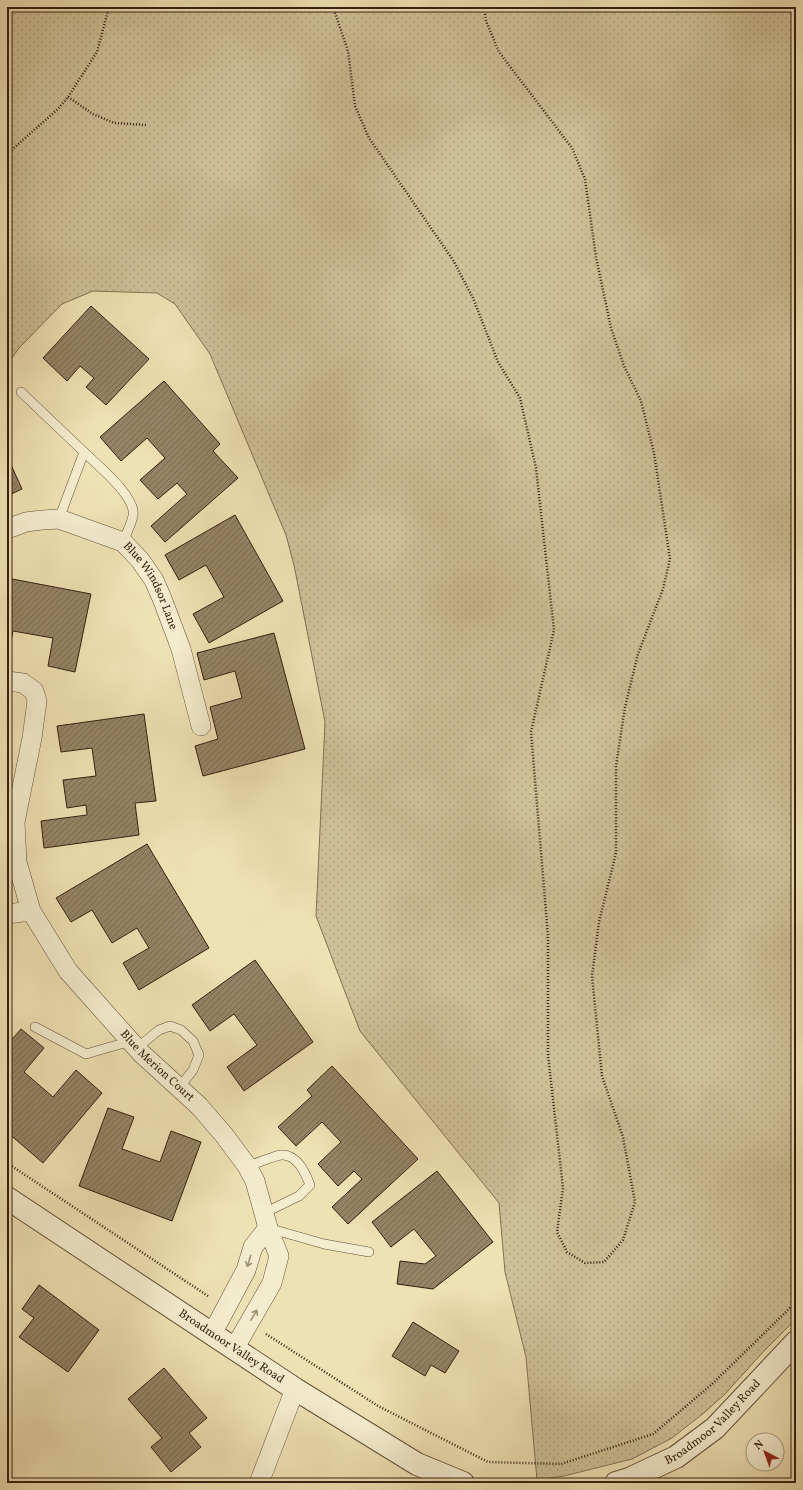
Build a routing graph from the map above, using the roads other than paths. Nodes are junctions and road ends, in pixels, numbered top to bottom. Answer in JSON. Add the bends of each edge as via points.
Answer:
{"nodes":[{"id":1,"x":22,"y":392,"type":"dead end"},
{"id":2,"x":84,"y":452,"type":"junction"},
{"id":3,"x":59,"y":520,"type":"junction"},
{"id":4,"x":7,"y":529,"type":"edge"},
{"id":5,"x":123,"y":542,"type":"junction"},
{"id":6,"x":7,"y":681,"type":"edge"},
{"id":7,"x":201,"y":726,"type":"dead end"},
{"id":8,"x":15,"y":784,"type":"edge"},
{"id":9,"x":31,"y":912,"type":"junction"},
{"id":10,"x":7,"y":914,"type":"edge"},
{"id":11,"x":35,"y":1027,"type":"dead end"},
{"id":12,"x":134,"y":1044,"type":"junction"},
{"id":13,"x":179,"y":1088,"type":"junction"},
{"id":14,"x":247,"y":1166,"type":"junction"},
{"id":15,"x":7,"y":1198,"type":"edge"},
{"id":16,"x":266,"y":1220,"type":"junction"},
{"id":17,"x":369,"y":1252,"type":"dead end"},
{"id":18,"x":212,"y":1334,"type":"junction"},
{"id":19,"x":796,"y":1342,"type":"edge"},
{"id":20,"x":234,"y":1348,"type":"junction"},
{"id":21,"x":295,"y":1389,"type":"junction"},
{"id":22,"x":626,"y":1482,"type":"edge"},
{"id":23,"x":259,"y":1483,"type":"edge"},
{"id":24,"x":463,"y":1483,"type":"edge"}],
"edges":[{"from":1,"to":2,"type":"lane"},
{"from":2,"to":3,"type":"lane"},
{"from":2,"to":5,"type":"lane","via":[[123,490],[130,501],[133,515]]},
{"from":3,"to":4,"type":"street","name":"Blue Windsor Lane","via":[[26,522]]},
{"from":3,"to":5,"type":"street","name":"Blue Windsor Lane"},
{"from":5,"to":7,"type":"street","name":"Blue Windsor Lane","via":[[154,580],[163,601],[181,649]]},
{"from":6,"to":8,"type":"street","name":"Blue Merion Court","via":[[23,683],[34,690],[37,700],[32,738]]},
{"from":8,"to":9,"type":"street","name":"Blue Merion Court","via":[[17,862]]},
{"from":9,"to":10,"type":"street"},
{"from":9,"to":12,"type":"street","name":"Blue Merion Court","via":[[68,971]]},
{"from":11,"to":12,"type":"lane","via":[[86,1054]]},
{"from":12,"to":13,"type":"street","name":"Blue Merion Court"},
{"from":12,"to":13,"type":"lane","via":[[170,1026],[181,1030],[193,1041],[199,1055],[193,1070]]},
{"from":13,"to":14,"type":"street","name":"Blue Merion Court","via":[[199,1106]]},
{"from":14,"to":16,"type":"street","name":"Blue Merion Court","via":[[255,1181]]},
{"from":14,"to":16,"type":"lane","via":[[281,1155],[295,1160],[306,1173],[310,1185]]},
{"from":15,"to":18,"type":"street","name":"Broadmoor Valley Road"},
{"from":16,"to":17,"type":"lane","via":[[324,1244]]},
{"from":16,"to":18,"type":"street","one_way":true,"via":[[253,1246],[246,1270]]},
{"from":20,"to":16,"type":"street","name":"Blue Merion Court","one_way":true,"via":[[272,1283],[278,1256]]},
{"from":18,"to":20,"type":"street","name":"Broadmoor Valley Road"},
{"from":19,"to":22,"type":"street","name":"Broadmoor Valley Road","via":[[715,1428],[676,1457]]},
{"from":20,"to":21,"type":"street","name":"Broadmoor Valley Road"},
{"from":21,"to":23,"type":"street"},
{"from":21,"to":24,"type":"street","name":"Broadmoor Valley Road","via":[[417,1464]]}]}
